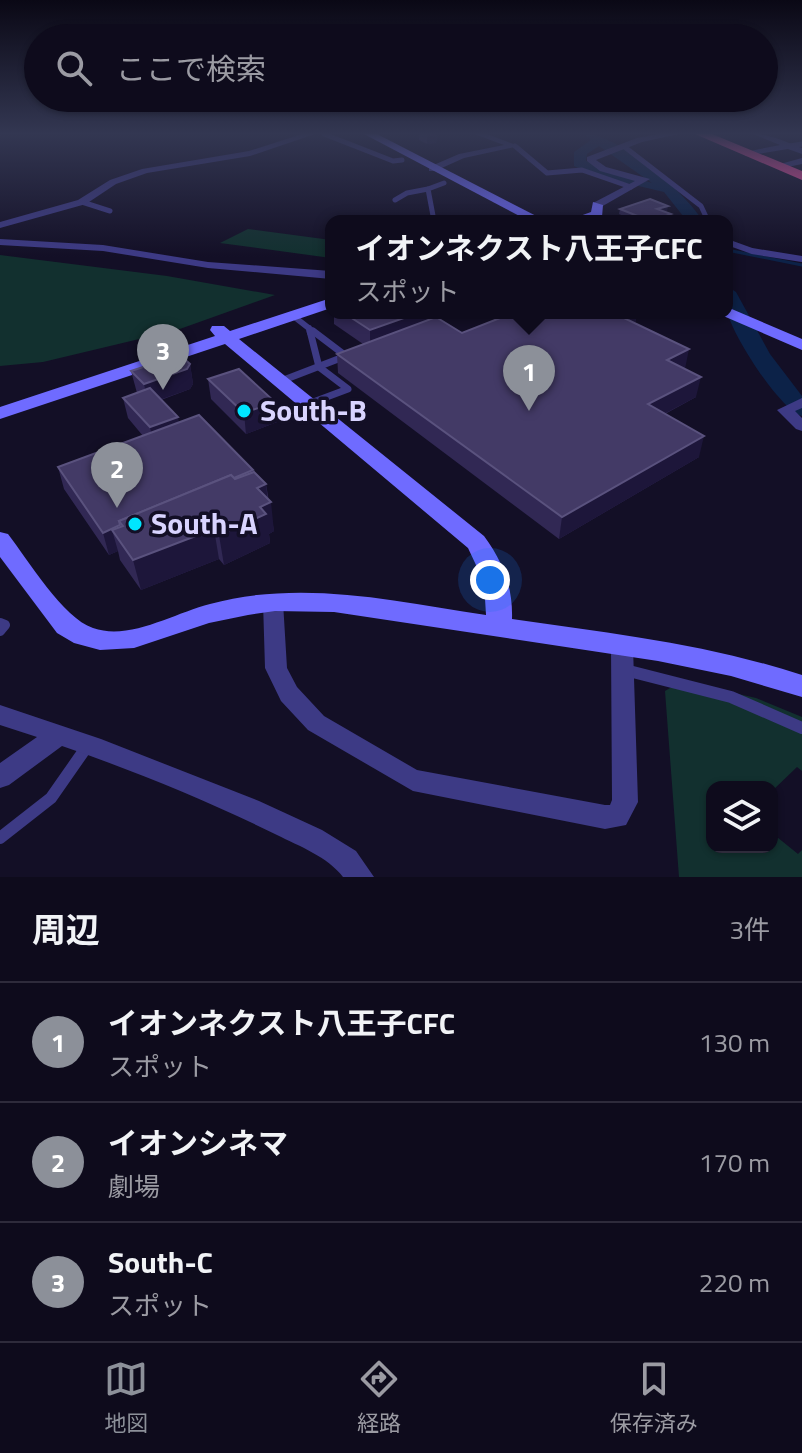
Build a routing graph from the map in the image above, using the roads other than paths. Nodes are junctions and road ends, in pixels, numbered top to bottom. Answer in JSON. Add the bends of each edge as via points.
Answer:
{"nodes":[{"id":1,"x":134,"y":175,"type":"edge"},
{"id":2,"x":429,"y":175,"type":"edge"},
{"id":3,"x":444,"y":175,"type":"edge"},
{"id":4,"x":604,"y":175,"type":"edge"},
{"id":5,"x":618,"y":175,"type":"edge"},
{"id":6,"x":660,"y":175,"type":"edge"},
{"id":7,"x":444,"y":183,"type":"junction"},
{"id":8,"x":639,"y":183,"type":"junction"},
{"id":9,"x":428,"y":189,"type":"junction"},
{"id":10,"x":395,"y":200,"type":"dead end"},
{"id":11,"x":82,"y":202,"type":"junction"},
{"id":12,"x":597,"y":205,"type":"joint"},
{"id":13,"x":110,"y":211,"type":"dead end"},
{"id":14,"x":433,"y":215,"type":"edge"},
{"id":15,"x":510,"y":215,"type":"edge"},
{"id":16,"x":527,"y":215,"type":"edge"},
{"id":17,"x":594,"y":215,"type":"edge"},
{"id":18,"x":705,"y":215,"type":"edge"},
{"id":19,"x":0,"y":225,"type":"edge"},
{"id":20,"x":0,"y":242,"type":"edge"},
{"id":21,"x":733,"y":243,"type":"edge"},
{"id":22,"x":802,"y":259,"type":"edge"},
{"id":23,"x":325,"y":275,"type":"edge"},
{"id":24,"x":325,"y":296,"type":"edge"},
{"id":25,"x":325,"y":305,"type":"edge"},
{"id":26,"x":733,"y":308,"type":"edge"},
{"id":27,"x":733,"y":314,"type":"edge"},
{"id":28,"x":292,"y":315,"type":"junction"},
{"id":29,"x":767,"y":326,"type":"junction"},
{"id":30,"x":309,"y":328,"type":"junction"},
{"id":31,"x":222,"y":334,"type":"junction"},
{"id":32,"x":802,"y":337,"type":"edge"},
{"id":33,"x":802,"y":345,"type":"edge"},
{"id":34,"x":319,"y":367,"type":"junction"},
{"id":35,"x":280,"y":381,"type":"junction"},
{"id":36,"x":0,"y":402,"type":"edge"},
{"id":37,"x":308,"y":404,"type":"junction"},
{"id":38,"x":795,"y":404,"type":"edge"},
{"id":39,"x":0,"y":413,"type":"edge"},
{"id":40,"x":802,"y":426,"type":"edge"},
{"id":41,"x":1,"y":544,"type":"edge"},
{"id":42,"x":273,"y":602,"type":"junction"},
{"id":43,"x":0,"y":623,"type":"edge"},
{"id":44,"x":498,"y":627,"type":"junction"},
{"id":45,"x":0,"y":631,"type":"edge"},
{"id":46,"x":623,"y":658,"type":"junction"},
{"id":47,"x":802,"y":686,"type":"edge"},
{"id":48,"x":0,"y":715,"type":"edge"},
{"id":49,"x":802,"y":728,"type":"edge"},
{"id":50,"x":57,"y":736,"type":"junction"},
{"id":51,"x":88,"y":745,"type":"junction"},
{"id":52,"x":0,"y":777,"type":"edge"},
{"id":53,"x":0,"y":838,"type":"edge"},
{"id":54,"x":360,"y":877,"type":"edge"}],
"edges":[{"from":1,"to":11,"type":"street"},
{"from":2,"to":7,"type":"street"},
{"from":3,"to":16,"type":"street"},
{"from":4,"to":8,"type":"lane"},
{"from":5,"to":8,"type":"street"},
{"from":6,"to":18,"type":"lane"},
{"from":7,"to":9,"type":"lane"},
{"from":7,"to":15,"type":"street"},
{"from":8,"to":12,"type":"street"},
{"from":9,"to":10,"type":"lane"},
{"from":9,"to":14,"type":"lane"},
{"from":11,"to":13,"type":"lane"},
{"from":11,"to":19,"type":"street"},
{"from":12,"to":17,"type":"street"},
{"from":20,"to":23,"type":"street","via":[[103,248],[208,265]]},
{"from":21,"to":22,"type":"lane"},
{"from":24,"to":31,"type":"street"},
{"from":25,"to":28,"type":"street"},
{"from":26,"to":29,"type":"street"},
{"from":27,"to":29,"type":"street"},
{"from":28,"to":30,"type":"lane"},
{"from":28,"to":31,"type":"street"},
{"from":29,"to":32,"type":"street"},
{"from":29,"to":33,"type":"street"},
{"from":30,"to":34,"type":"lane"},
{"from":30,"to":34,"type":"lane","via":[[346,356]]},
{"from":31,"to":35,"type":"street"},
{"from":31,"to":36,"type":"street"},
{"from":31,"to":39,"type":"street"},
{"from":34,"to":35,"type":"lane"},
{"from":34,"to":37,"type":"lane","via":[[348,389]]},
{"from":35,"to":37,"type":"street"},
{"from":37,"to":44,"type":"street","via":[[476,542],[499,585]]},
{"from":38,"to":40,"type":"street","via":[[785,410]]},
{"from":41,"to":42,"type":"street","via":[[66,626],[102,642],[133,639],[207,614]]},
{"from":42,"to":44,"type":"street","via":[[350,605]]},
{"from":42,"to":46,"type":"street","via":[[276,668],[301,710],[316,723],[397,773],[447,788],[605,817],[617,816],[625,802]]},
{"from":43,"to":45,"type":"lane","via":[[5,625]]},
{"from":44,"to":46,"type":"street"},
{"from":46,"to":47,"type":"street","via":[[743,667]]},
{"from":46,"to":49,"type":"lane"},
{"from":48,"to":50,"type":"street"},
{"from":50,"to":51,"type":"street"},
{"from":50,"to":52,"type":"street"},
{"from":51,"to":53,"type":"lane","via":[[51,798]]},
{"from":51,"to":54,"type":"street","via":[[303,834],[347,860]]}]}
